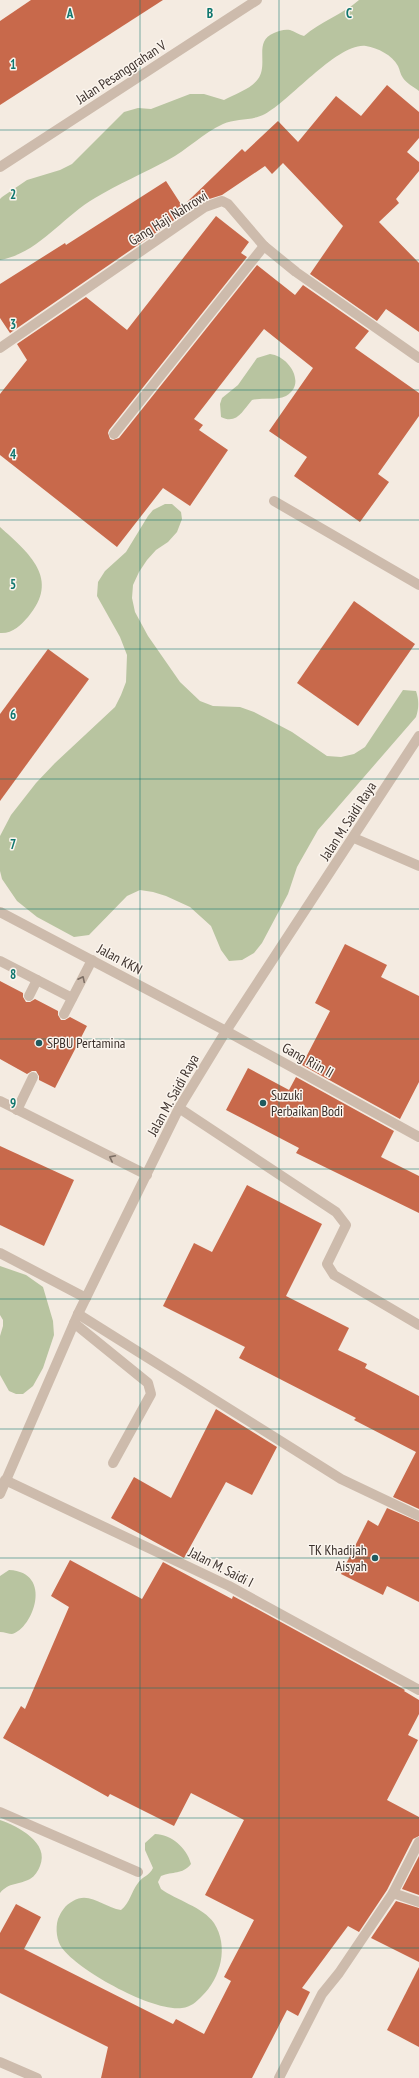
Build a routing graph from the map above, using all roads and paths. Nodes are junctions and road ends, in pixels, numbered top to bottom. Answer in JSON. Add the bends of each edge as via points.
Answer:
{"nodes":[{"id":1,"x":257,"y":0,"type":"edge"},
{"id":2,"x":0,"y":167,"type":"edge"},
{"id":3,"x":264,"y":246,"type":"junction"},
{"id":4,"x":0,"y":348,"type":"edge"},
{"id":5,"x":419,"y":358,"type":"edge"},
{"id":6,"x":114,"y":434,"type":"dead end"},
{"id":7,"x":274,"y":500,"type":"dead end"},
{"id":8,"x":419,"y":585,"type":"edge"},
{"id":9,"x":419,"y":736,"type":"edge"},
{"id":10,"x":354,"y":838,"type":"junction"},
{"id":11,"x":419,"y":866,"type":"edge"},
{"id":12,"x":0,"y":912,"type":"edge"},
{"id":13,"x":92,"y":960,"type":"junction"},
{"id":14,"x":0,"y":961,"type":"edge"},
{"id":15,"x":37,"y":980,"type":"junction"},
{"id":16,"x":29,"y":996,"type":"dead end"},
{"id":17,"x":72,"y":998,"type":"junction"},
{"id":18,"x":64,"y":1014,"type":"dead end"},
{"id":19,"x":226,"y":1031,"type":"junction"},
{"id":20,"x":33,"y":1077,"type":"dead end"},
{"id":21,"x":0,"y":1101,"type":"edge"},
{"id":22,"x":179,"y":1108,"type":"junction"},
{"id":23,"x":17,"y":1110,"type":"junction"},
{"id":24,"x":419,"y":1137,"type":"edge"},
{"id":25,"x":147,"y":1175,"type":"junction"},
{"id":26,"x":0,"y":1253,"type":"edge"},
{"id":27,"x":86,"y":1298,"type":"junction"},
{"id":28,"x":76,"y":1318,"type":"junction"},
{"id":29,"x":419,"y":1326,"type":"edge"},
{"id":30,"x":113,"y":1463,"type":"dead end"},
{"id":31,"x":5,"y":1480,"type":"junction"},
{"id":32,"x":0,"y":1494,"type":"edge"},
{"id":33,"x":419,"y":1516,"type":"edge"},
{"id":34,"x":419,"y":1690,"type":"edge"},
{"id":35,"x":0,"y":1812,"type":"edge"},
{"id":36,"x":419,"y":1842,"type":"edge"},
{"id":37,"x":138,"y":1872,"type":"dead end"},
{"id":38,"x":393,"y":1893,"type":"junction"},
{"id":39,"x":419,"y":1902,"type":"edge"},
{"id":40,"x":0,"y":2062,"type":"edge"},
{"id":41,"x":37,"y":2078,"type":"edge"},
{"id":42,"x":279,"y":2078,"type":"edge"}],
"edges":[{"from":1,"to":2,"type":"street","name":"Jalan Pesanggrahan V"},
{"from":3,"to":4,"type":"street","name":"Gang Haji Nahrowi","via":[[228,204],[222,201],[205,208]]},
{"from":3,"to":5,"type":"street","name":"Gang Haji Nahrowi","via":[[296,272]]},
{"from":3,"to":6,"type":"street"},
{"from":7,"to":8,"type":"street"},
{"from":9,"to":10,"type":"street","name":"Jalan M. Saidi Raya"},
{"from":10,"to":11,"type":"street"},
{"from":10,"to":19,"type":"street","name":"Jalan M. Saidi Raya"},
{"from":12,"to":13,"type":"street","name":"Jalan KKN"},
{"from":17,"to":13,"type":"street","one_way":true},
{"from":13,"to":19,"type":"street","name":"Jalan KKN"},
{"from":14,"to":15,"type":"street"},
{"from":15,"to":16,"type":"street"},
{"from":15,"to":17,"type":"street"},
{"from":17,"to":18,"type":"street"},
{"from":19,"to":22,"type":"street","name":"Jalan M. Saidi Raya"},
{"from":19,"to":24,"type":"street","name":"Gang Riin II"},
{"from":20,"to":23,"type":"street"},
{"from":21,"to":23,"type":"street"},
{"from":22,"to":25,"type":"street","name":"Jalan M. Saidi Raya"},
{"from":22,"to":29,"type":"street","via":[[336,1212],[346,1225],[327,1264],[329,1269],[334,1275]]},
{"from":25,"to":23,"type":"street","one_way":true},
{"from":25,"to":27,"type":"street","name":"Jalan M. Saidi Raya"},
{"from":26,"to":27,"type":"street"},
{"from":27,"to":28,"type":"street","name":"Jalan M. Saidi Raya"},
{"from":28,"to":30,"type":"street","via":[[151,1388],[151,1394]]},
{"from":28,"to":31,"type":"street","name":"Jalan M. Saidi Raya"},
{"from":28,"to":33,"type":"street","via":[[341,1479]]},
{"from":31,"to":32,"type":"street","name":"Jalan M. Saidi Raya"},
{"from":31,"to":34,"type":"street","name":"Jalan M. Saidi I","via":[[229,1586]]},
{"from":35,"to":37,"type":"street"},
{"from":36,"to":38,"type":"street"},
{"from":38,"to":39,"type":"street"},
{"from":38,"to":42,"type":"street","via":[[322,1994]]},
{"from":40,"to":41,"type":"street"}]}
